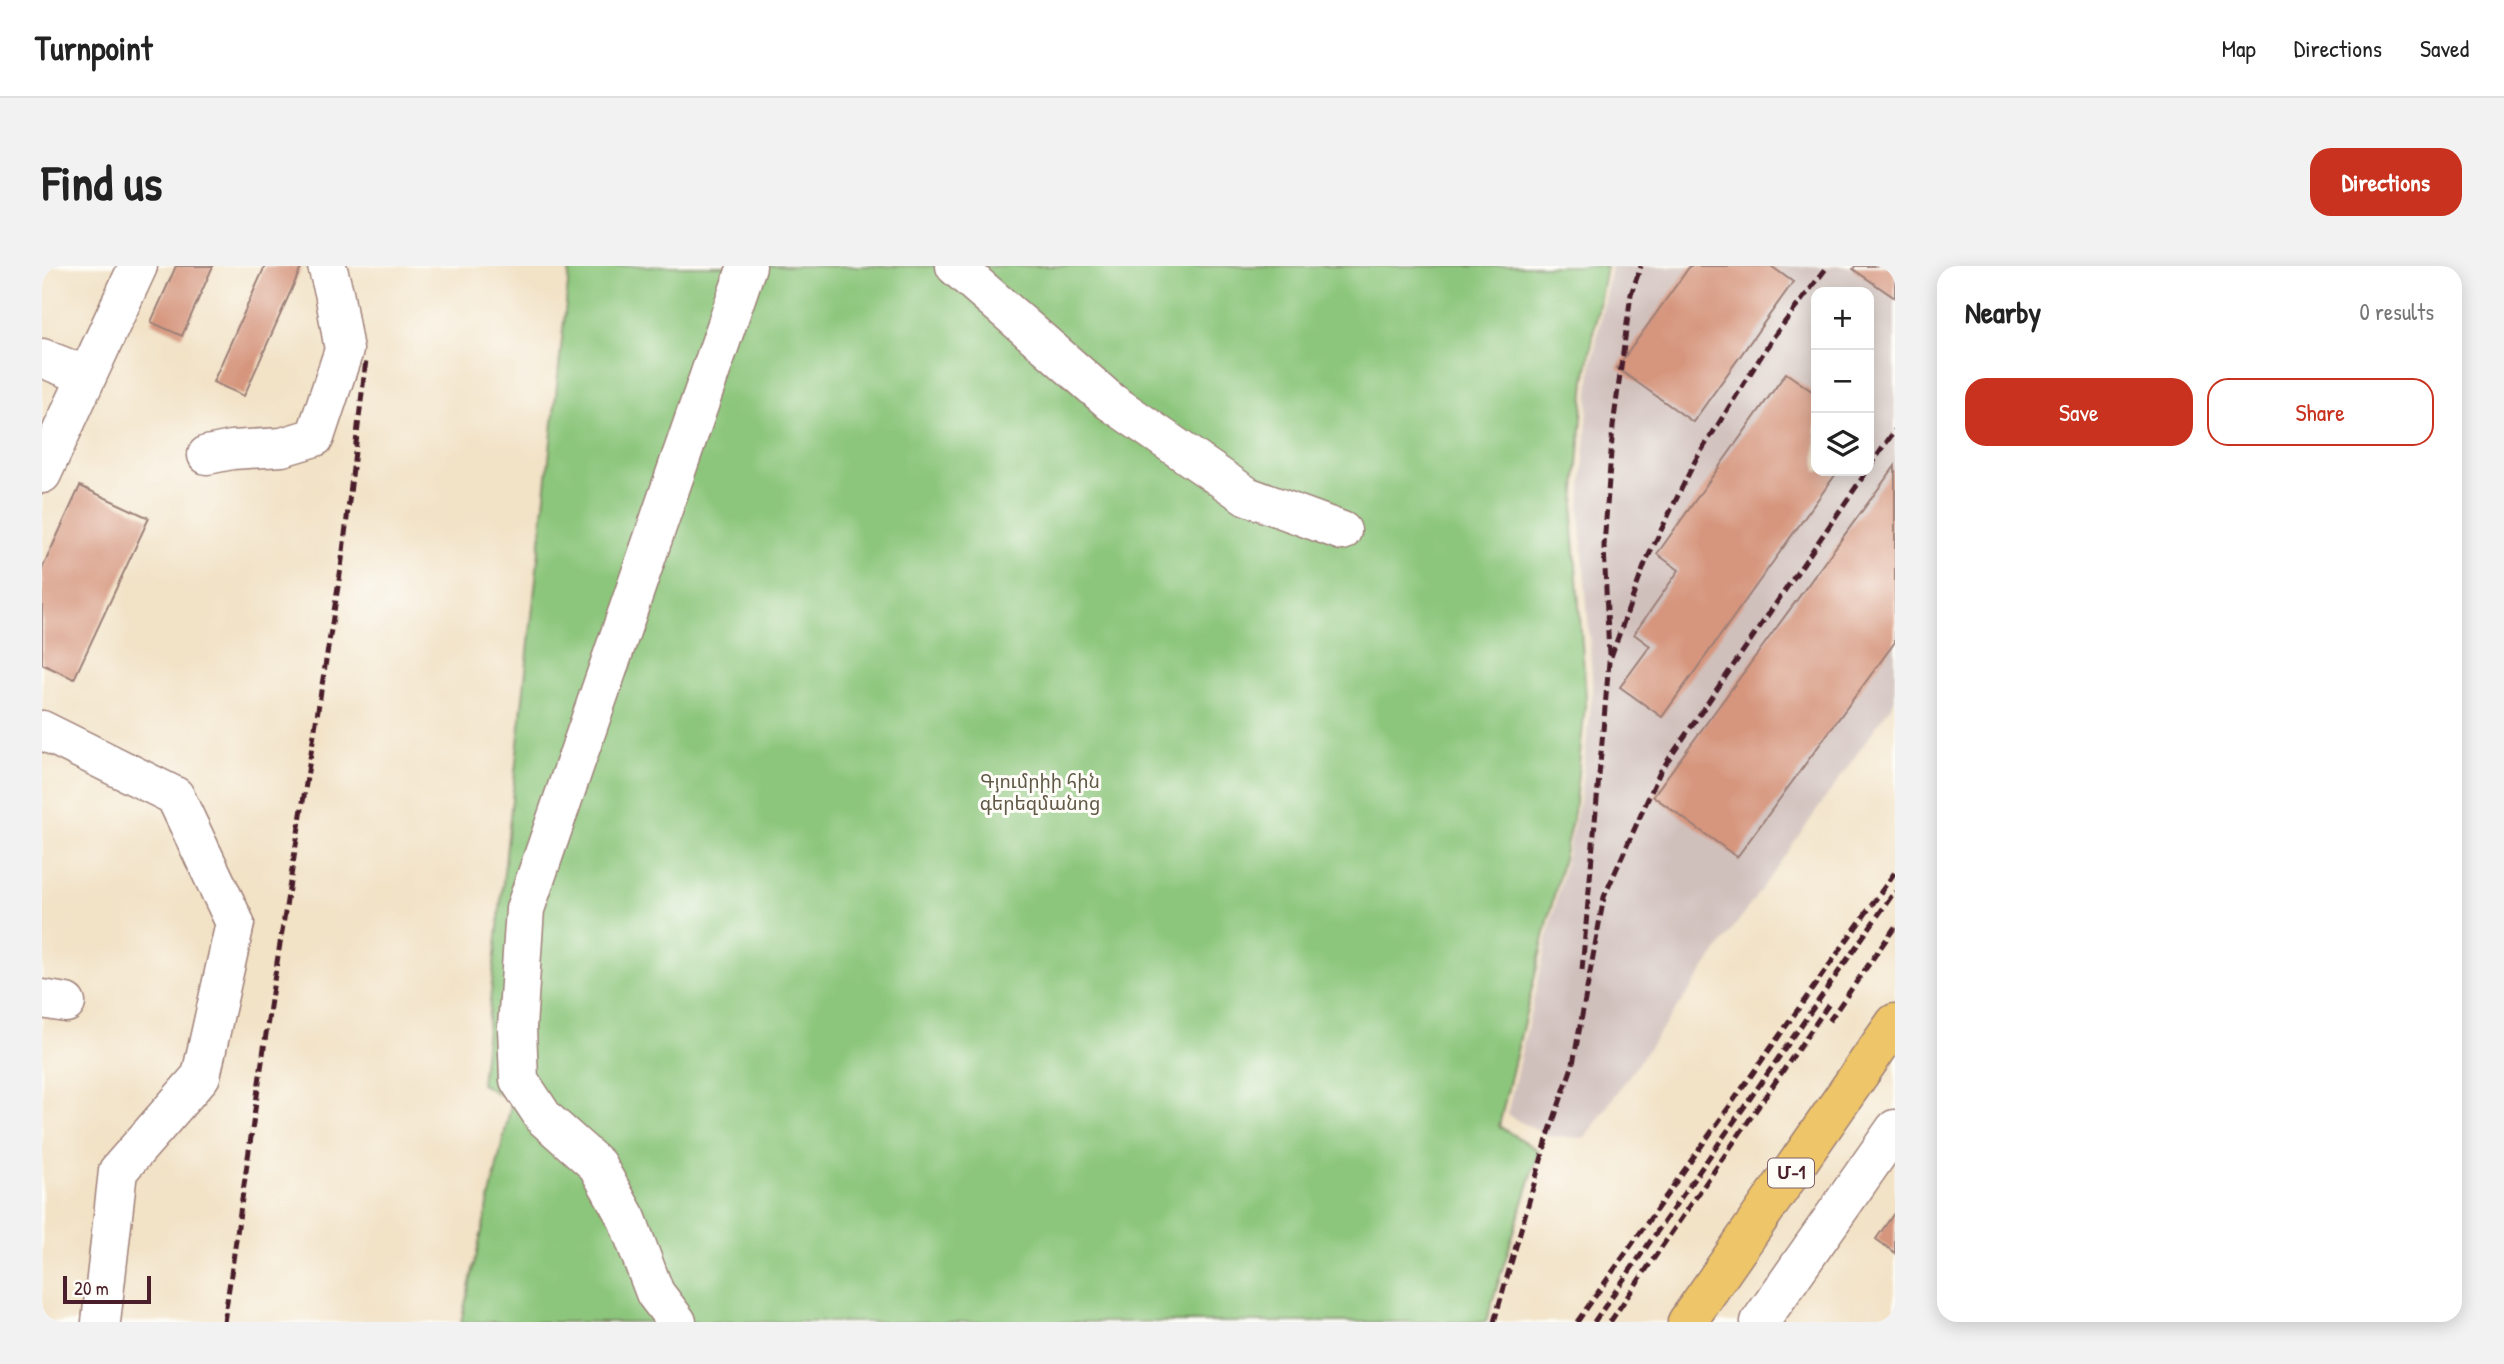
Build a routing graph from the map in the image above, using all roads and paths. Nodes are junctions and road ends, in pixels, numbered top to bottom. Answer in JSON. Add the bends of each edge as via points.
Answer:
{"nodes":[{"id":1,"x":138,"y":266,"type":"edge"},
{"id":2,"x":327,"y":266,"type":"edge"},
{"id":3,"x":747,"y":266,"type":"edge"},
{"id":4,"x":955,"y":266,"type":"edge"},
{"id":5,"x":42,"y":358,"type":"edge"},
{"id":6,"x":88,"y":376,"type":"junction"},
{"id":7,"x":207,"y":455,"type":"dead end"},
{"id":8,"x":42,"y":474,"type":"edge"},
{"id":9,"x":1342,"y":531,"type":"dead end"},
{"id":10,"x":42,"y":730,"type":"edge"},
{"id":11,"x":1895,"y":1023,"type":"edge"},
{"id":12,"x":1895,"y":1129,"type":"edge"},
{"id":13,"x":101,"y":1322,"type":"edge"},
{"id":14,"x":677,"y":1322,"type":"edge"},
{"id":15,"x":1687,"y":1322,"type":"edge"},
{"id":16,"x":1760,"y":1322,"type":"edge"}],
"edges":[{"from":1,"to":6,"type":"street"},
{"from":2,"to":7,"type":"street","via":[[344,351],[314,437],[282,447]]},
{"from":3,"to":14,"type":"street","via":[[525,909],[517,1027],[519,1080],[544,1118],[597,1166],[627,1219],[655,1293]]},
{"from":4,"to":9,"type":"street","via":[[1111,402],[1213,472],[1247,495]]},
{"from":5,"to":6,"type":"street"},
{"from":6,"to":8,"type":"street"},
{"from":10,"to":13,"type":"street","via":[[175,796],[235,923],[201,1076],[118,1171]]},
{"from":11,"to":15,"type":"highway","number":"Մ-1"},
{"from":12,"to":16,"type":"street"}]}
